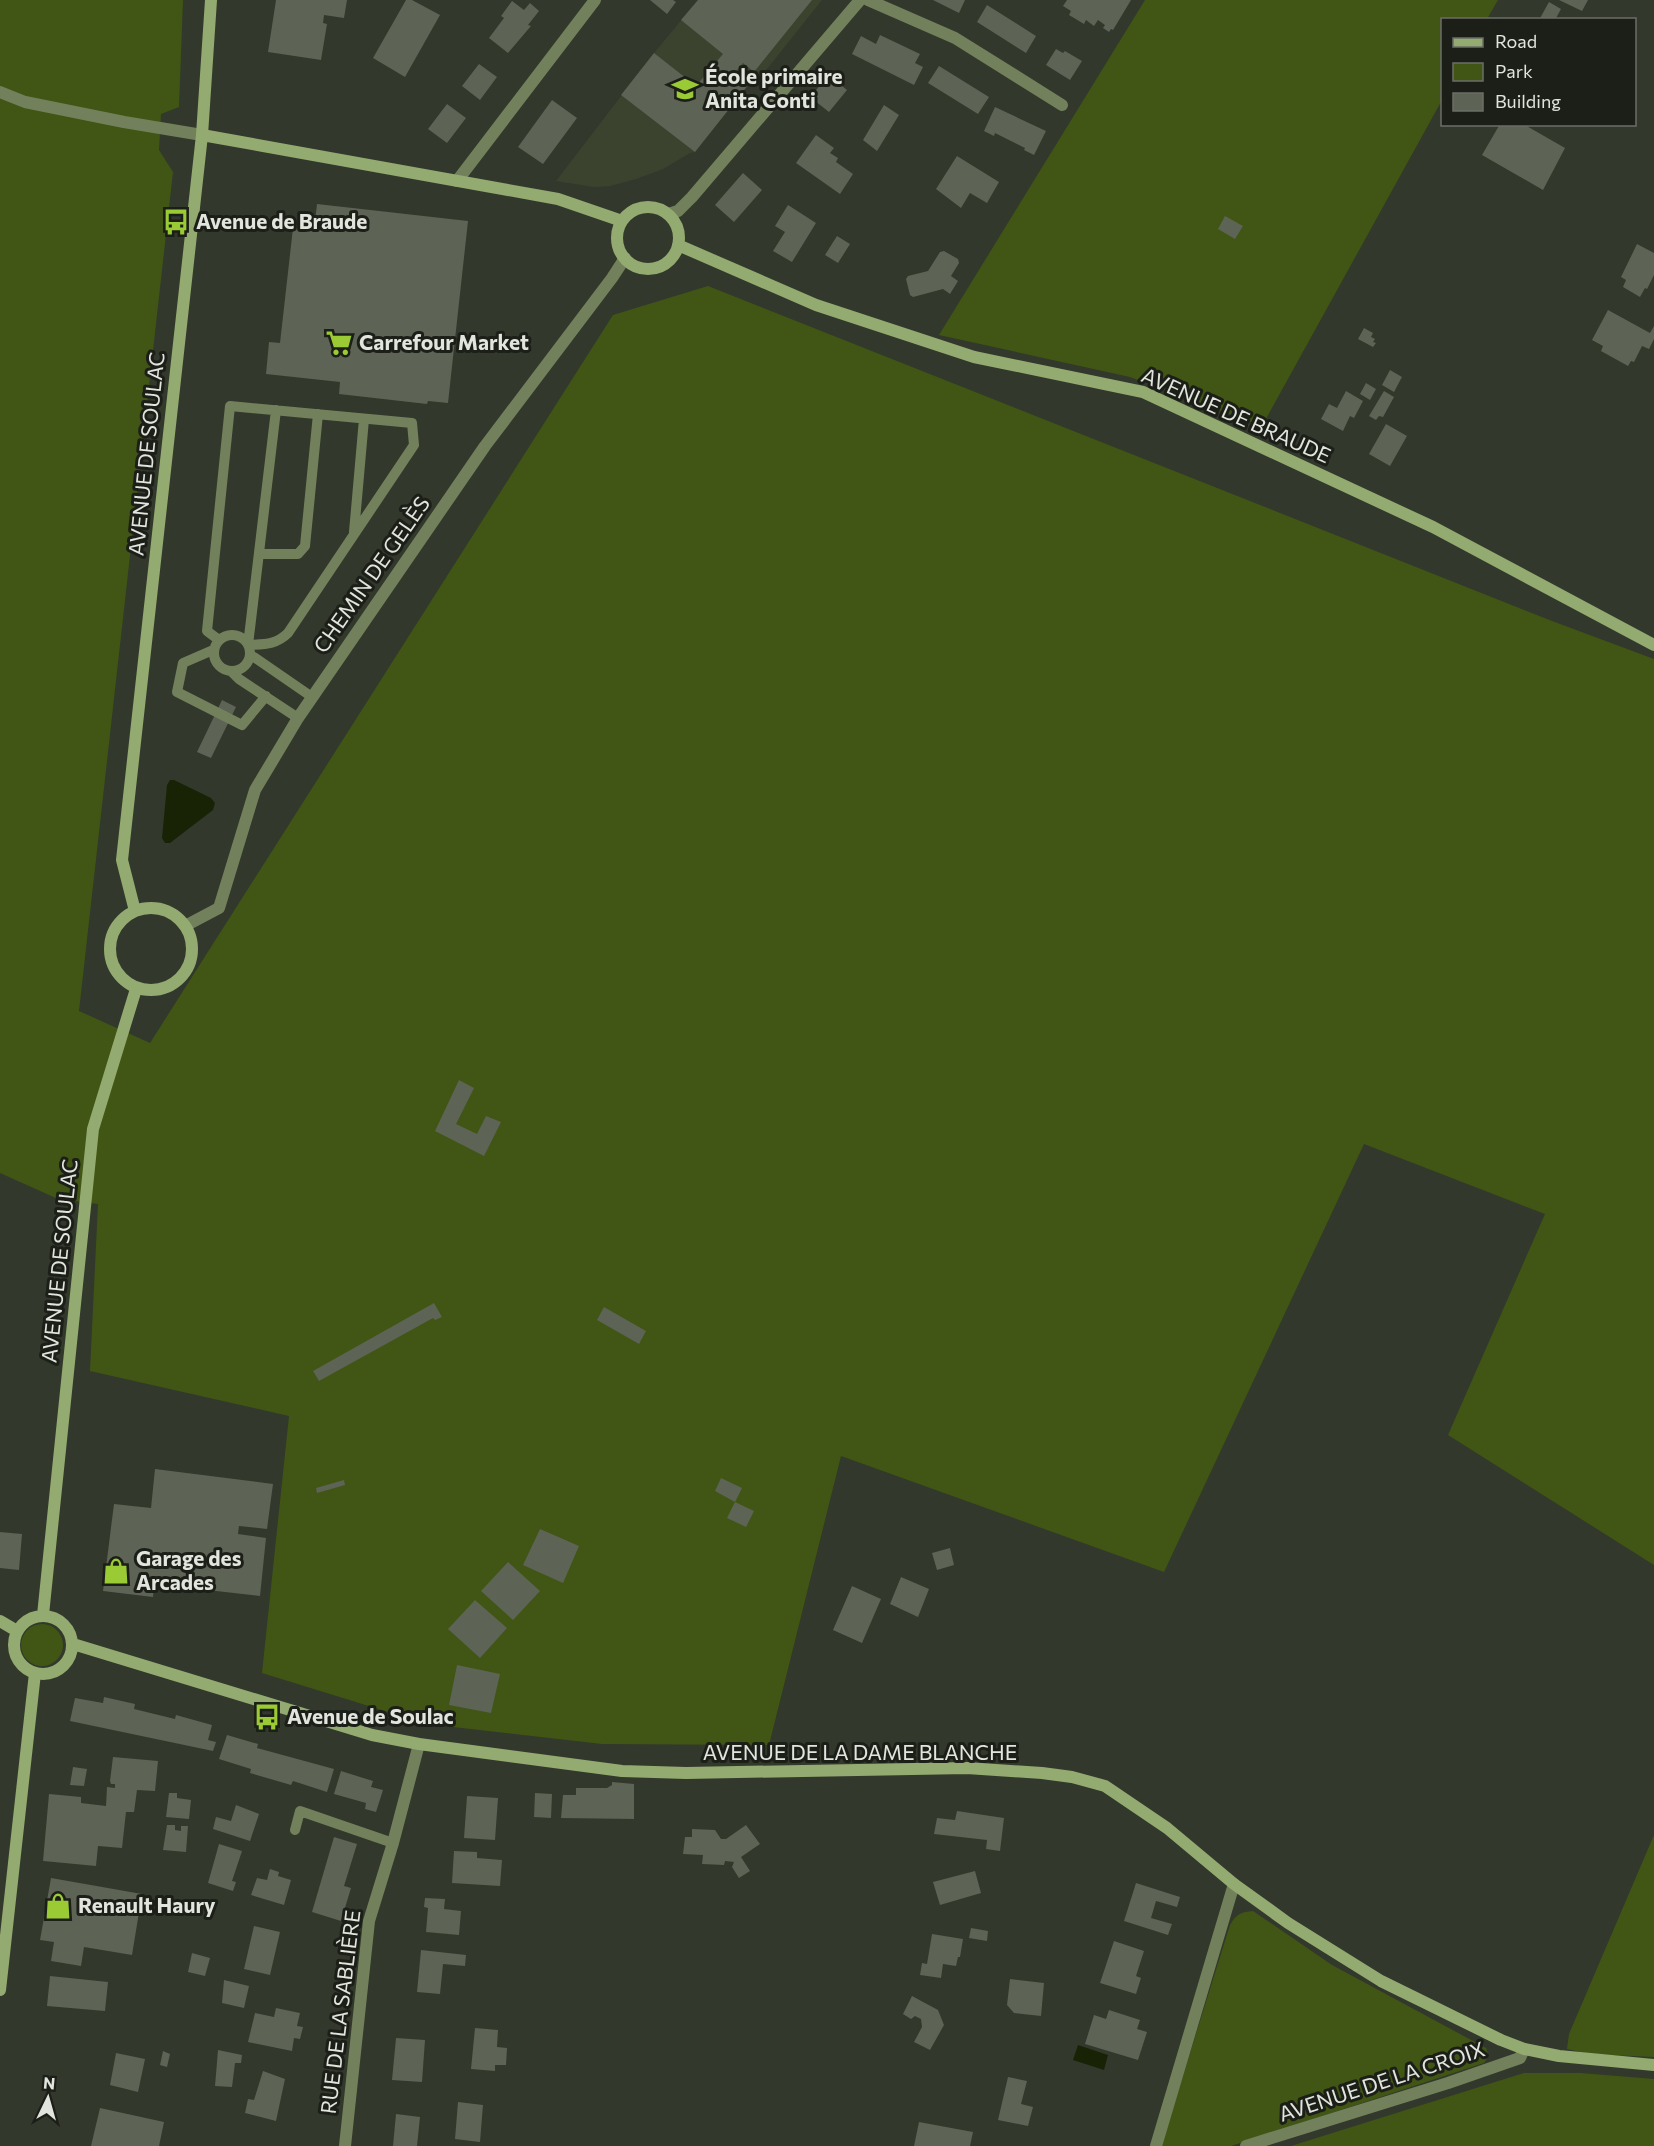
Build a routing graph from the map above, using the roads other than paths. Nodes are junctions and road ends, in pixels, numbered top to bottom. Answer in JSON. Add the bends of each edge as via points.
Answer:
{"nodes":[{"id":1,"x":211,"y":0,"type":"edge"},
{"id":2,"x":595,"y":0,"type":"edge"},
{"id":3,"x":860,"y":0,"type":"edge"},
{"id":4,"x":868,"y":0,"type":"edge"},
{"id":5,"x":0,"y":92,"type":"edge"},
{"id":6,"x":1062,"y":105,"type":"dead end"},
{"id":7,"x":202,"y":135,"type":"junction"},
{"id":8,"x":457,"y":181,"type":"junction"},
{"id":9,"x":668,"y":214,"type":"junction"},
{"id":10,"x":622,"y":221,"type":"junction"},
{"id":11,"x":678,"y":246,"type":"junction"},
{"id":12,"x":625,"y":258,"type":"junction"},
{"id":13,"x":276,"y":410,"type":"junction"},
{"id":14,"x":318,"y":414,"type":"junction"},
{"id":15,"x":364,"y":419,"type":"junction"},
{"id":16,"x":354,"y":534,"type":"junction"},
{"id":17,"x":260,"y":554,"type":"junction"},
{"id":18,"x":219,"y":640,"type":"junction"},
{"id":19,"x":248,"y":645,"type":"junction"},
{"id":20,"x":1654,"y":645,"type":"edge"},
{"id":21,"x":213,"y":650,"type":"junction"},
{"id":22,"x":250,"y":657,"type":"junction"},
{"id":23,"x":231,"y":671,"type":"junction"},
{"id":24,"x":266,"y":696,"type":"junction"},
{"id":25,"x":312,"y":697,"type":"junction"},
{"id":26,"x":298,"y":718,"type":"junction"},
{"id":27,"x":135,"y":911,"type":"junction"},
{"id":28,"x":185,"y":926,"type":"junction"},
{"id":29,"x":136,"y":989,"type":"junction"},
{"id":30,"x":43,"y":1615,"type":"junction"},
{"id":31,"x":0,"y":1621,"type":"edge"},
{"id":32,"x":17,"y":1631,"type":"junction"},
{"id":33,"x":73,"y":1644,"type":"junction"},
{"id":34,"x":35,"y":1673,"type":"junction"},
{"id":35,"x":419,"y":1744,"type":"junction"},
{"id":36,"x":295,"y":1830,"type":"dead end"},
{"id":37,"x":393,"y":1843,"type":"junction"},
{"id":38,"x":1234,"y":1884,"type":"junction"},
{"id":39,"x":4,"y":1906,"type":"edge"},
{"id":40,"x":0,"y":1990,"type":"edge"},
{"id":41,"x":1524,"y":2049,"type":"junction"},
{"id":42,"x":1654,"y":2065,"type":"edge"},
{"id":43,"x":345,"y":2146,"type":"edge"},
{"id":44,"x":1156,"y":2146,"type":"edge"},
{"id":45,"x":1246,"y":2146,"type":"edge"}],
"edges":[{"from":1,"to":7,"type":"main road","name":"AVENUE DE SOULAC"},
{"from":2,"to":8,"type":"street"},
{"from":3,"to":9,"type":"street","via":[[692,197],[678,211]]},
{"from":4,"to":6,"type":"street","via":[[956,39]]},
{"from":5,"to":7,"type":"street","via":[[25,102]]},
{"from":7,"to":8,"type":"main road"},
{"from":7,"to":27,"type":"main road","name":"AVENUE DE SOULAC","via":[[122,860]]},
{"from":8,"to":10,"type":"main road","via":[[558,199]]},
{"from":9,"to":10,"type":"main road","via":[[659,209],[638,208]]},
{"from":9,"to":11,"type":"main road","via":[[678,229]]},
{"from":10,"to":12,"type":"main road","via":[[617,237]]},
{"from":11,"to":12,"type":"main road","via":[[668,262],[651,269]]},
{"from":11,"to":20,"type":"main road","name":"AVENUE DE BRAUDE","via":[[816,305],[974,357],[1143,392],[1433,527]]},
{"from":12,"to":25,"type":"street","name":"CHEMIN DE GELÈS","via":[[485,446]]},
{"from":13,"to":14,"type":"lane"},
{"from":13,"to":17,"type":"lane"},
{"from":13,"to":18,"type":"lane","via":[[230,406],[207,631]]},
{"from":14,"to":15,"type":"lane"},
{"from":14,"to":17,"type":"lane","via":[[305,546],[298,554]]},
{"from":15,"to":16,"type":"lane"},
{"from":15,"to":16,"type":"lane","via":[[412,423],[414,445]]},
{"from":16,"to":19,"type":"lane","via":[[288,633],[270,644]]},
{"from":17,"to":19,"type":"lane"},
{"from":18,"to":19,"type":"lane","via":[[235,635]]},
{"from":18,"to":21,"type":"lane"},
{"from":19,"to":22,"type":"lane"},
{"from":21,"to":23,"type":"lane","via":[[216,663]]},
{"from":21,"to":24,"type":"lane","via":[[183,663],[177,692],[242,725]]},
{"from":22,"to":23,"type":"lane","via":[[243,668]]},
{"from":22,"to":25,"type":"lane"},
{"from":23,"to":24,"type":"lane"},
{"from":24,"to":26,"type":"lane"},
{"from":25,"to":26,"type":"street","name":"CHEMIN DE GELÈS"},
{"from":26,"to":28,"type":"street","name":"CHEMIN DE GELÈS","via":[[255,790],[219,908]]},
{"from":27,"to":28,"type":"main road","via":[[158,909],[175,916]]},
{"from":27,"to":29,"type":"main road","via":[[113,932],[110,945],[111,962],[118,975]]},
{"from":28,"to":29,"type":"main road","via":[[192,946],[190,960],[179,979],[167,987]]},
{"from":29,"to":30,"type":"main road","name":"AVENUE DE SOULAC","via":[[93,1129]]},
{"from":30,"to":32,"type":"main road","via":[[26,1621]]},
{"from":30,"to":33,"type":"main road","via":[[65,1624]]},
{"from":31,"to":32,"type":"main road"},
{"from":32,"to":34,"type":"main road","via":[[15,1655],[23,1667]]},
{"from":33,"to":34,"type":"main road","via":[[64,1666],[53,1673]]},
{"from":33,"to":35,"type":"main road","name":"AVENUE DE LA DAME BLANCHE","via":[[372,1735]]},
{"from":34,"to":39,"type":"main road"},
{"from":35,"to":37,"type":"street","name":"RUE DE LA SABLIÈRE"},
{"from":35,"to":38,"type":"main road","name":"AVENUE DE LA DAME BLANCHE","via":[[622,1770],[686,1773],[968,1768],[1072,1777],[1105,1786],[1167,1828]]},
{"from":36,"to":37,"type":"lane","via":[[300,1811]]},
{"from":37,"to":43,"type":"street","name":"RUE DE LA SABLIÈRE","via":[[369,1921]]},
{"from":38,"to":41,"type":"main road","name":"AVENUE DE LA DAME BLANCHE","via":[[1381,1981]]},
{"from":38,"to":44,"type":"street"},
{"from":39,"to":40,"type":"main road"},
{"from":41,"to":42,"type":"main road","name":"AVENUE DE LA DAME BLANCHE"},
{"from":41,"to":45,"type":"street","name":"AVENUE DE LA CROIX","via":[[1520,2058]]}]}
